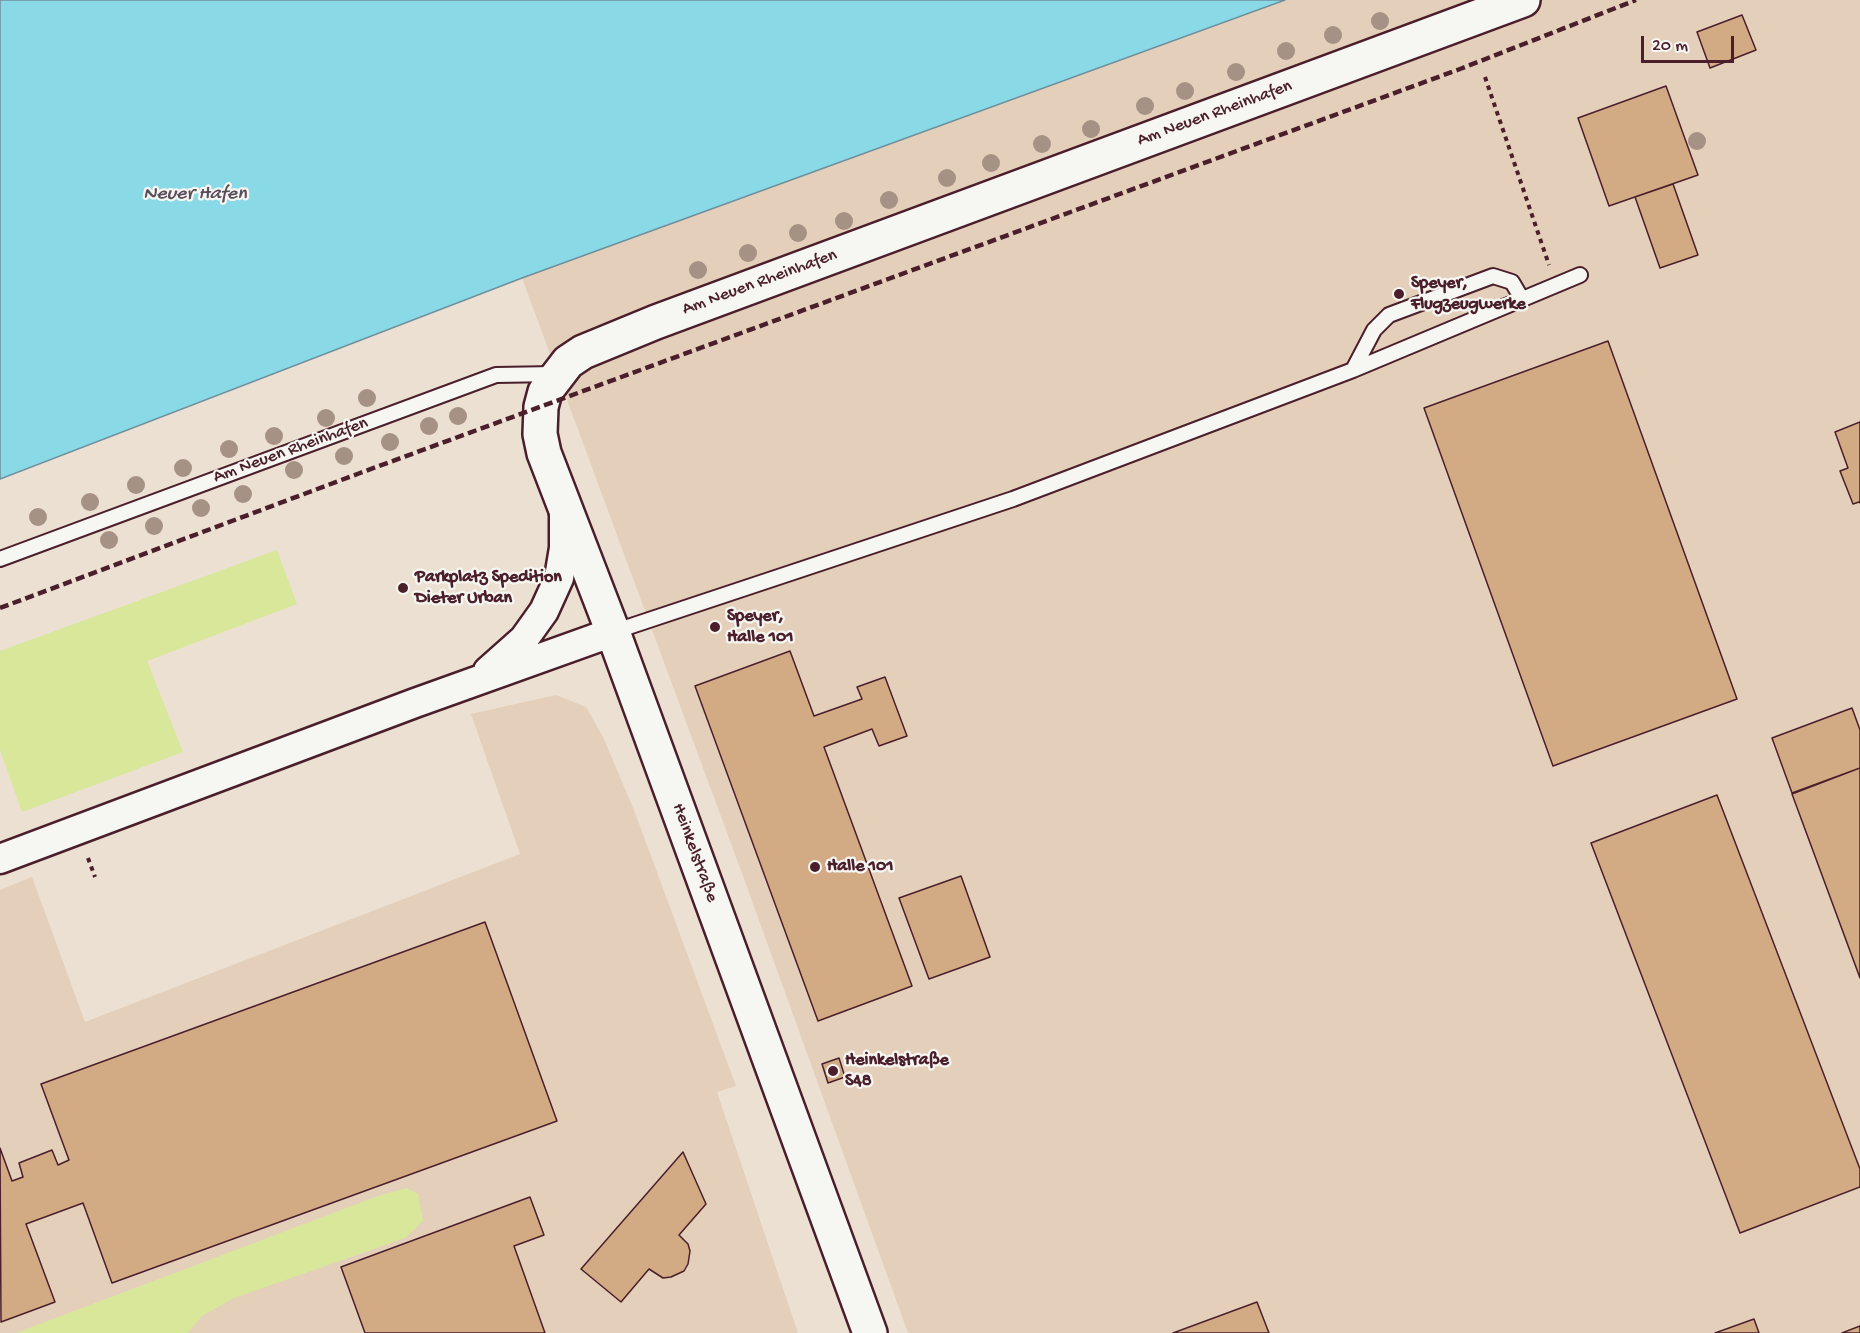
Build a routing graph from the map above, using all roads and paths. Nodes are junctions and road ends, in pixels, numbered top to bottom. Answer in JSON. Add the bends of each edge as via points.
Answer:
{"nodes":[{"id":1,"x":1523,"y":0,"type":"edge"},
{"id":2,"x":1485,"y":77,"type":"dead end"},
{"id":3,"x":1580,"y":275,"type":"dead end"},
{"id":4,"x":1556,"y":286,"type":"junction"},
{"id":5,"x":1522,"y":300,"type":"junction"},
{"id":6,"x":1353,"y":370,"type":"junction"},
{"id":7,"x":557,"y":374,"type":"junction"},
{"id":8,"x":564,"y":505,"type":"junction"},
{"id":9,"x":0,"y":559,"type":"edge"},
{"id":10,"x":613,"y":632,"type":"junction"},
{"id":11,"x":477,"y":680,"type":"junction"},
{"id":12,"x":0,"y":860,"type":"edge"},
{"id":13,"x":870,"y":1333,"type":"edge"}],
"edges":[{"from":1,"to":7,"type":"street","name":"Am Neuen Rheinhafen","via":[[656,322],[583,352]]},
{"from":2,"to":4,"type":"path"},
{"from":3,"to":4,"type":"lane"},
{"from":4,"to":5,"type":"lane"},
{"from":5,"to":6,"type":"lane"},
{"from":5,"to":6,"type":"lane","via":[[1512,282],[1493,276],[1389,315],[1374,330]]},
{"from":6,"to":10,"type":"lane","via":[[1013,499]]},
{"from":7,"to":8,"type":"street","name":"Heinkelstraße","via":[[545,392],[540,434]]},
{"from":7,"to":9,"type":"lane","name":"Am Neuen Rheinhafen","via":[[496,375]]},
{"from":8,"to":10,"type":"street","name":"Heinkelstraße"},
{"from":8,"to":11,"type":"street","via":[[561,568],[544,611],[524,639]]},
{"from":10,"to":11,"type":"street"},
{"from":10,"to":13,"type":"street","name":"Heinkelstraße"},
{"from":11,"to":12,"type":"street"}]}
